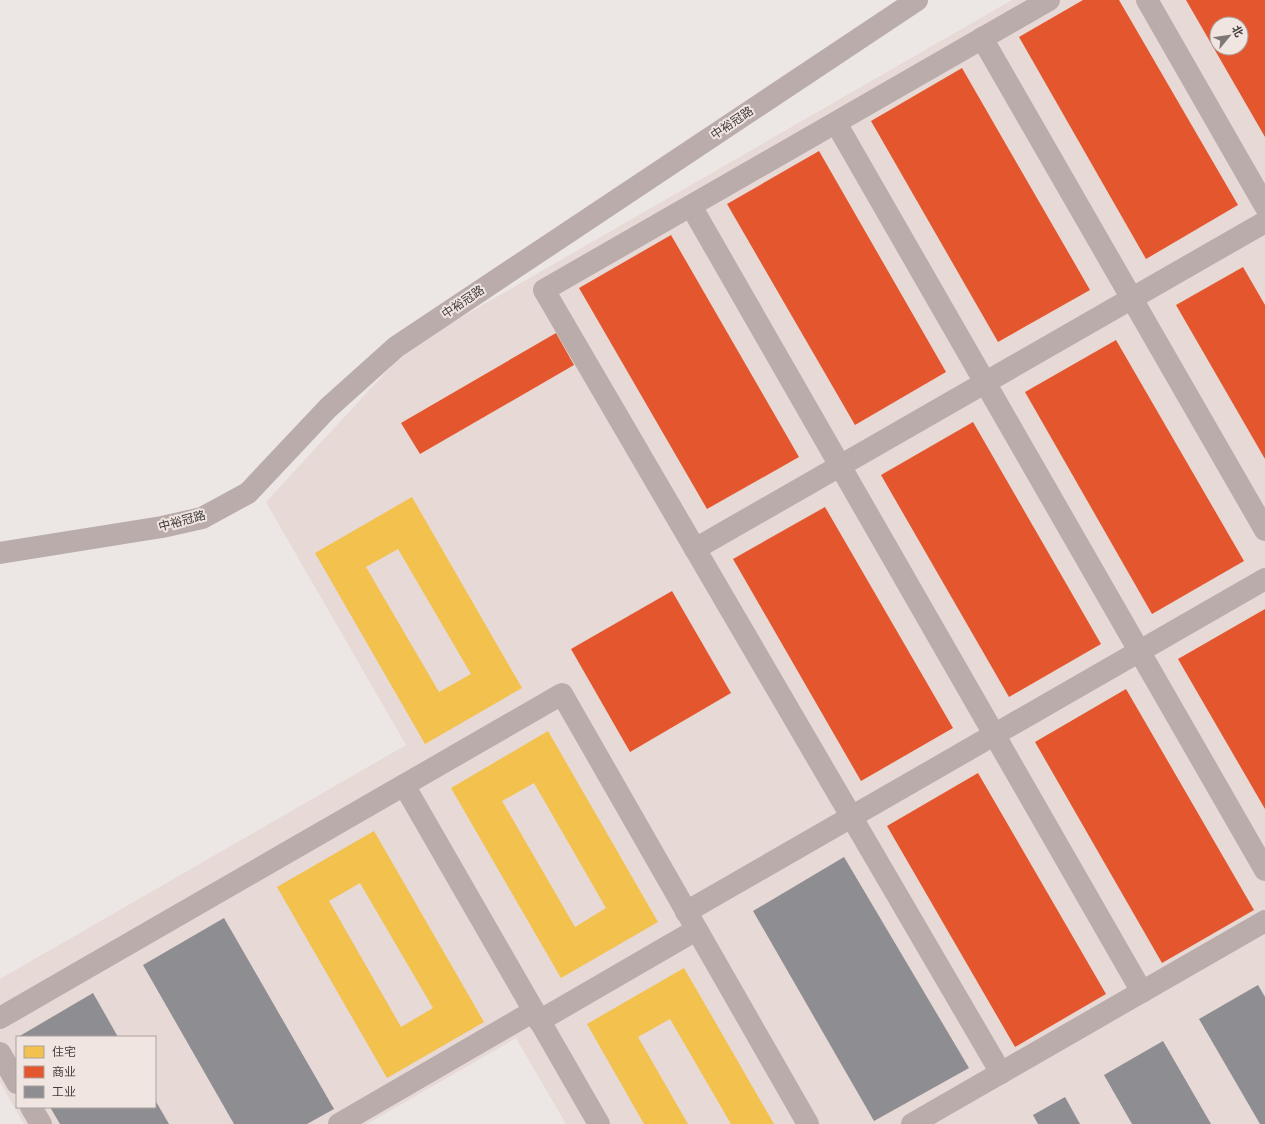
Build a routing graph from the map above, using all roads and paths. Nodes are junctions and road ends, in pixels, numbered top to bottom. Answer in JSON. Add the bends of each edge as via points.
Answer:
{"nodes":[{"id":1,"x":917,"y":0,"type":"edge"},
{"id":2,"x":1049,"y":0,"type":"edge"},
{"id":3,"x":1147,"y":0,"type":"edge"},
{"id":4,"x":982,"y":38,"type":"junction"},
{"id":5,"x":836,"y":123,"type":"junction"},
{"id":6,"x":691,"y":206,"type":"junction"},
{"id":7,"x":1265,"y":206,"type":"edge"},
{"id":8,"x":1265,"y":222,"type":"edge"},
{"id":9,"x":1132,"y":298,"type":"junction"},
{"id":10,"x":985,"y":383,"type":"junction"},
{"id":11,"x":840,"y":466,"type":"junction"},
{"id":12,"x":1265,"y":530,"type":"edge"},
{"id":13,"x":695,"y":549,"type":"junction"},
{"id":14,"x":0,"y":553,"type":"edge"},
{"id":15,"x":1265,"y":579,"type":"edge"},
{"id":16,"x":1139,"y":651,"type":"junction"},
{"id":17,"x":994,"y":734,"type":"junction"},
{"id":18,"x":404,"y":785,"type":"junction"},
{"id":19,"x":851,"y":817,"type":"junction"},
{"id":20,"x":1265,"y":870,"type":"edge"},
{"id":21,"x":691,"y":921,"type":"junction"},
{"id":22,"x":1265,"y":922,"type":"edge"},
{"id":23,"x":1142,"y":992,"type":"junction"},
{"id":24,"x":537,"y":1016,"type":"junction"},
{"id":25,"x":0,"y":1018,"type":"edge"},
{"id":26,"x":0,"y":1053,"type":"edge"},
{"id":27,"x":1001,"y":1073,"type":"junction"},
{"id":28,"x":16,"y":1081,"type":"edge"},
{"id":29,"x":32,"y":1108,"type":"edge"},
{"id":30,"x":41,"y":1124,"type":"edge"},
{"id":31,"x":339,"y":1124,"type":"edge"},
{"id":32,"x":599,"y":1124,"type":"edge"},
{"id":33,"x":808,"y":1124,"type":"edge"},
{"id":34,"x":912,"y":1124,"type":"edge"}],
"edges":[{"from":1,"to":14,"type":"street","name":"中裕冠路","via":[[396,347],[328,408],[248,493],[202,518],[162,527]]},
{"from":2,"to":4,"type":"street"},
{"from":3,"to":7,"type":"street"},
{"from":4,"to":5,"type":"street"},
{"from":4,"to":9,"type":"street"},
{"from":5,"to":6,"type":"street"},
{"from":5,"to":10,"type":"street"},
{"from":6,"to":11,"type":"street"},
{"from":6,"to":13,"type":"street","via":[[544,290]]},
{"from":8,"to":9,"type":"street"},
{"from":9,"to":10,"type":"street"},
{"from":9,"to":12,"type":"street"},
{"from":10,"to":11,"type":"street"},
{"from":10,"to":16,"type":"street"},
{"from":11,"to":13,"type":"street"},
{"from":11,"to":17,"type":"street"},
{"from":13,"to":19,"type":"street"},
{"from":15,"to":16,"type":"street"},
{"from":16,"to":17,"type":"street"},
{"from":16,"to":20,"type":"street"},
{"from":17,"to":19,"type":"street"},
{"from":17,"to":23,"type":"street"},
{"from":18,"to":21,"type":"street","via":[[562,694]]},
{"from":18,"to":24,"type":"street"},
{"from":18,"to":25,"type":"street"},
{"from":19,"to":21,"type":"street"},
{"from":19,"to":27,"type":"street"},
{"from":21,"to":24,"type":"street"},
{"from":21,"to":33,"type":"street"},
{"from":22,"to":23,"type":"street"},
{"from":23,"to":27,"type":"street"},
{"from":24,"to":31,"type":"street"},
{"from":24,"to":32,"type":"street"},
{"from":26,"to":28,"type":"street"},
{"from":27,"to":34,"type":"street"},
{"from":29,"to":30,"type":"street"}]}
